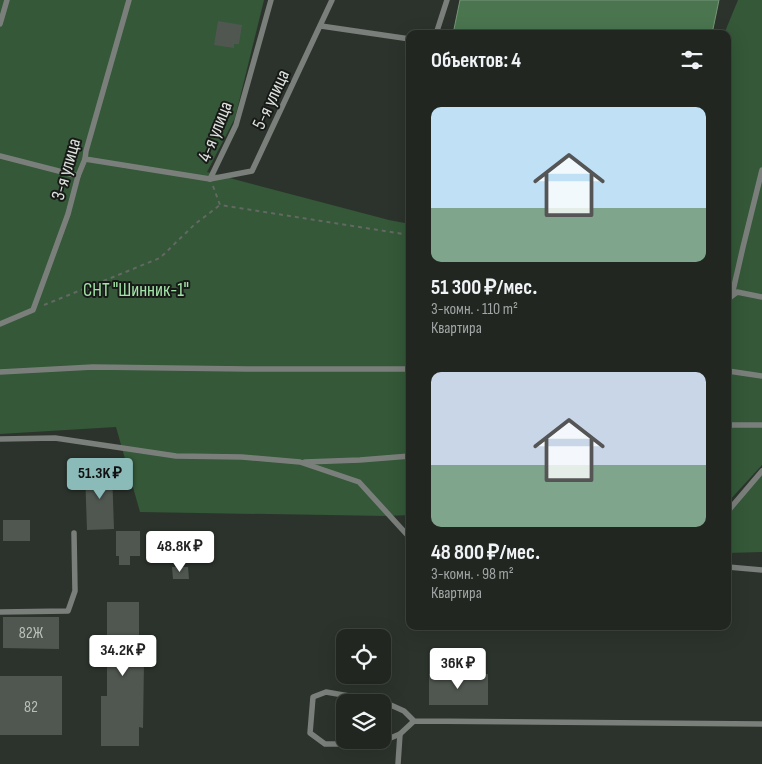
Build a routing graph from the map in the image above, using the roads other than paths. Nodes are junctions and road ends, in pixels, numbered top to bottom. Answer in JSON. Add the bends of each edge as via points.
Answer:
{"nodes":[{"id":1,"x":7,"y":0,"type":"edge"},
{"id":2,"x":128,"y":0,"type":"edge"},
{"id":3,"x":271,"y":0,"type":"edge"},
{"id":4,"x":332,"y":0,"type":"edge"},
{"id":5,"x":447,"y":0,"type":"edge"},
{"id":6,"x":0,"y":24,"type":"edge"},
{"id":7,"x":321,"y":26,"type":"junction"},
{"id":8,"x":437,"y":30,"type":"edge"},
{"id":9,"x":406,"y":38,"type":"edge"},
{"id":10,"x":0,"y":156,"type":"edge"},
{"id":11,"x":85,"y":159,"type":"junction"},
{"id":12,"x":762,"y":170,"type":"edge"},
{"id":13,"x":78,"y":176,"type":"junction"},
{"id":14,"x":210,"y":179,"type":"junction"},
{"id":15,"x":731,"y":293,"type":"edge"},
{"id":16,"x":731,"y":296,"type":"edge"},
{"id":17,"x":762,"y":297,"type":"edge"},
{"id":18,"x":0,"y":324,"type":"edge"},
{"id":19,"x":406,"y":369,"type":"edge"},
{"id":20,"x":731,"y":371,"type":"edge"},
{"id":21,"x":0,"y":372,"type":"edge"},
{"id":22,"x":762,"y":376,"type":"edge"},
{"id":23,"x":731,"y":425,"type":"edge"},
{"id":24,"x":762,"y":425,"type":"edge"},
{"id":25,"x":0,"y":439,"type":"edge"},
{"id":26,"x":406,"y":456,"type":"edge"},
{"id":27,"x":300,"y":462,"type":"junction"},
{"id":28,"x":762,"y":471,"type":"edge"},
{"id":29,"x":731,"y":508,"type":"edge"},
{"id":30,"x":74,"y":533,"type":"dead end"},
{"id":31,"x":406,"y":534,"type":"edge"},
{"id":32,"x":731,"y":567,"type":"edge"},
{"id":33,"x":762,"y":570,"type":"edge"},
{"id":34,"x":0,"y":612,"type":"edge"},
{"id":35,"x":414,"y":721,"type":"junction"},
{"id":36,"x":762,"y":724,"type":"edge"},
{"id":37,"x":400,"y":734,"type":"junction"},
{"id":38,"x":398,"y":764,"type":"edge"}],
"edges":[{"from":1,"to":6,"type":"lane"},
{"from":2,"to":11,"type":"lane","name":"3-я улица"},
{"from":3,"to":14,"type":"lane","name":"4-я улица","via":[[236,125]]},
{"from":4,"to":7,"type":"lane","name":"5-я улица"},
{"from":5,"to":8,"type":"lane"},
{"from":7,"to":9,"type":"lane"},
{"from":7,"to":14,"type":"lane","name":"5-я улица","via":[[252,171]]},
{"from":10,"to":13,"type":"lane"},
{"from":11,"to":13,"type":"lane","name":"3-я улица"},
{"from":11,"to":14,"type":"lane","name":"4-я улица"},
{"from":12,"to":15,"type":"lane"},
{"from":13,"to":18,"type":"lane","name":"3-я улица","via":[[68,214],[33,310]]},
{"from":16,"to":17,"type":"lane","via":[[737,292]]},
{"from":19,"to":21,"type":"lane","via":[[93,367]]},
{"from":20,"to":22,"type":"lane"},
{"from":23,"to":24,"type":"lane"},
{"from":25,"to":27,"type":"lane","via":[[55,438],[176,456]]},
{"from":26,"to":27,"type":"lane"},
{"from":27,"to":31,"type":"lane","via":[[360,482]]},
{"from":28,"to":29,"type":"lane"},
{"from":30,"to":34,"type":"lane","via":[[75,591],[68,611]]},
{"from":32,"to":33,"type":"lane"},
{"from":35,"to":36,"type":"lane"},
{"from":35,"to":37,"type":"lane"},
{"from":35,"to":37,"type":"lane","via":[[404,711],[384,702],[326,692],[313,698],[310,733],[325,744],[376,744]]},
{"from":37,"to":38,"type":"lane"}]}
